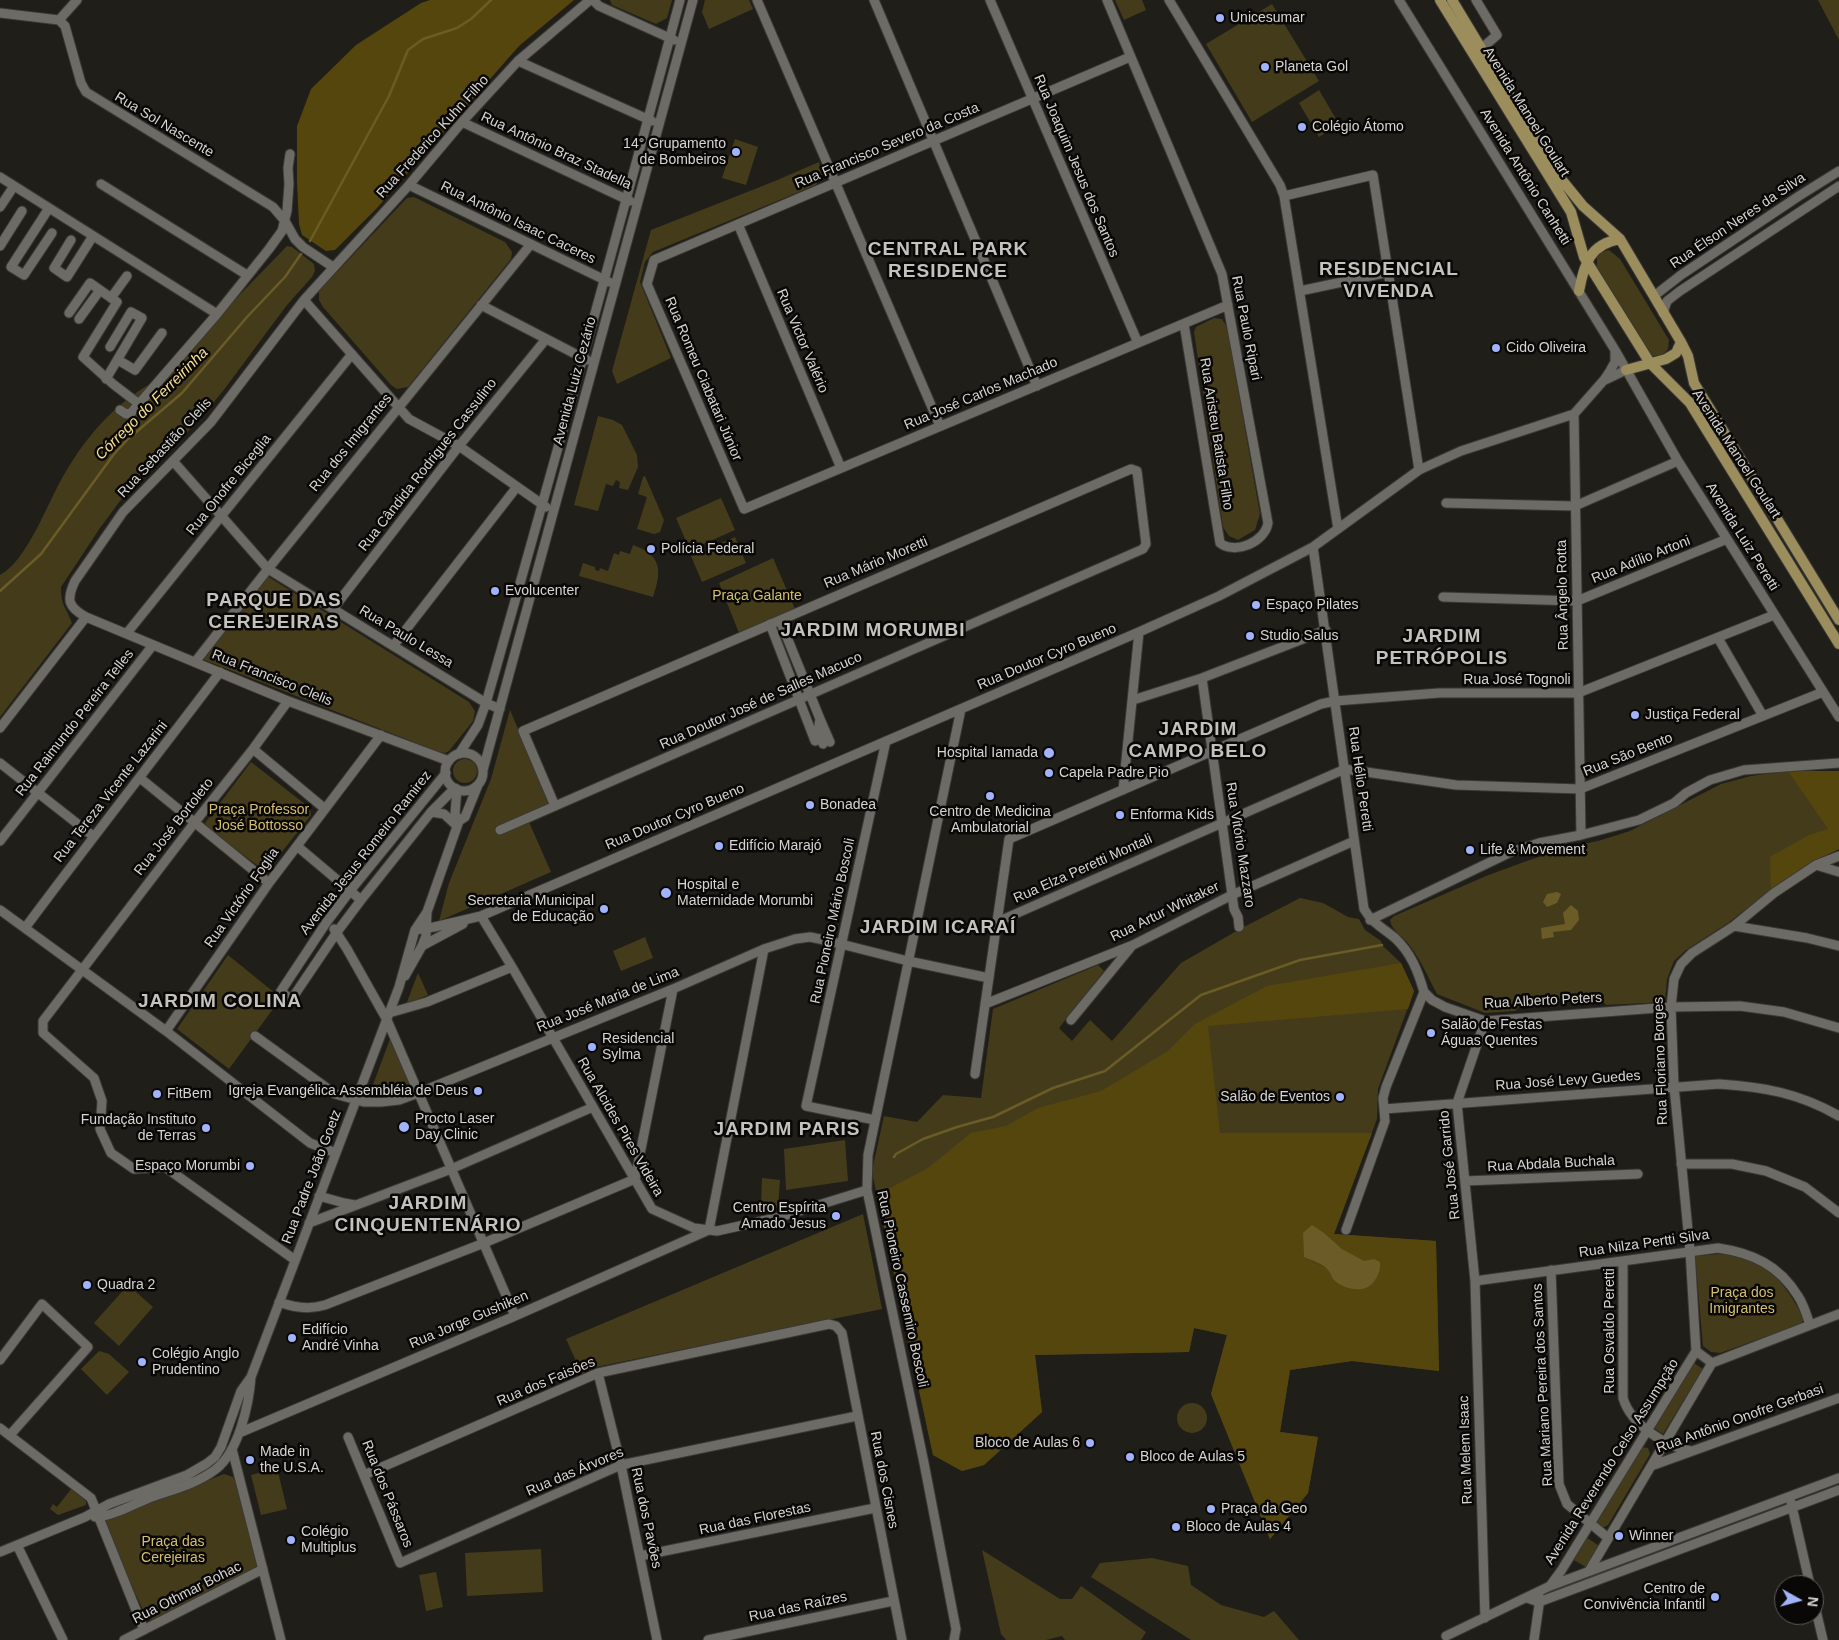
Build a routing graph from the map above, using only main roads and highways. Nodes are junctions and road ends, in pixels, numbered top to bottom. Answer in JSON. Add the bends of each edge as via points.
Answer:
{"nodes":[{"id":1,"x":1440,"y":0,"type":"edge"},
{"id":2,"x":1452,"y":0,"type":"edge"},
{"id":3,"x":1620,"y":239,"type":"junction"},
{"id":4,"x":1587,"y":261,"type":"junction"},
{"id":5,"x":1579,"y":291,"type":"road end"},
{"id":6,"x":1681,"y":342,"type":"junction"},
{"id":7,"x":1650,"y":363,"type":"junction"},
{"id":8,"x":1626,"y":370,"type":"road end"},
{"id":9,"x":1839,"y":620,"type":"edge"},
{"id":10,"x":1839,"y":644,"type":"edge"}],
"edges":[{"from":1,"to":4,"type":"main road","name":"Avenida Manoel Goulart","via":[[1571,212]]},
{"from":2,"to":3,"type":"main road","name":"Avenida Manoel Goulart","via":[[1558,174],[1583,206]]},
{"from":3,"to":4,"type":"main road","via":[[1603,243]]},
{"from":3,"to":6,"type":"main road","name":"Avenida Manoel Goulart"},
{"from":4,"to":5,"type":"main road"},
{"from":4,"to":7,"type":"main road","name":"Avenida Manoel Goulart"},
{"from":6,"to":7,"type":"main road","via":[[1676,353]]},
{"from":6,"to":9,"type":"main road","name":"Avenida Manoel Goulart","via":[[1694,383]]},
{"from":7,"to":8,"type":"main road"},
{"from":7,"to":10,"type":"main road","name":"Avenida Manoel Goulart","via":[[1690,403]]}]}
